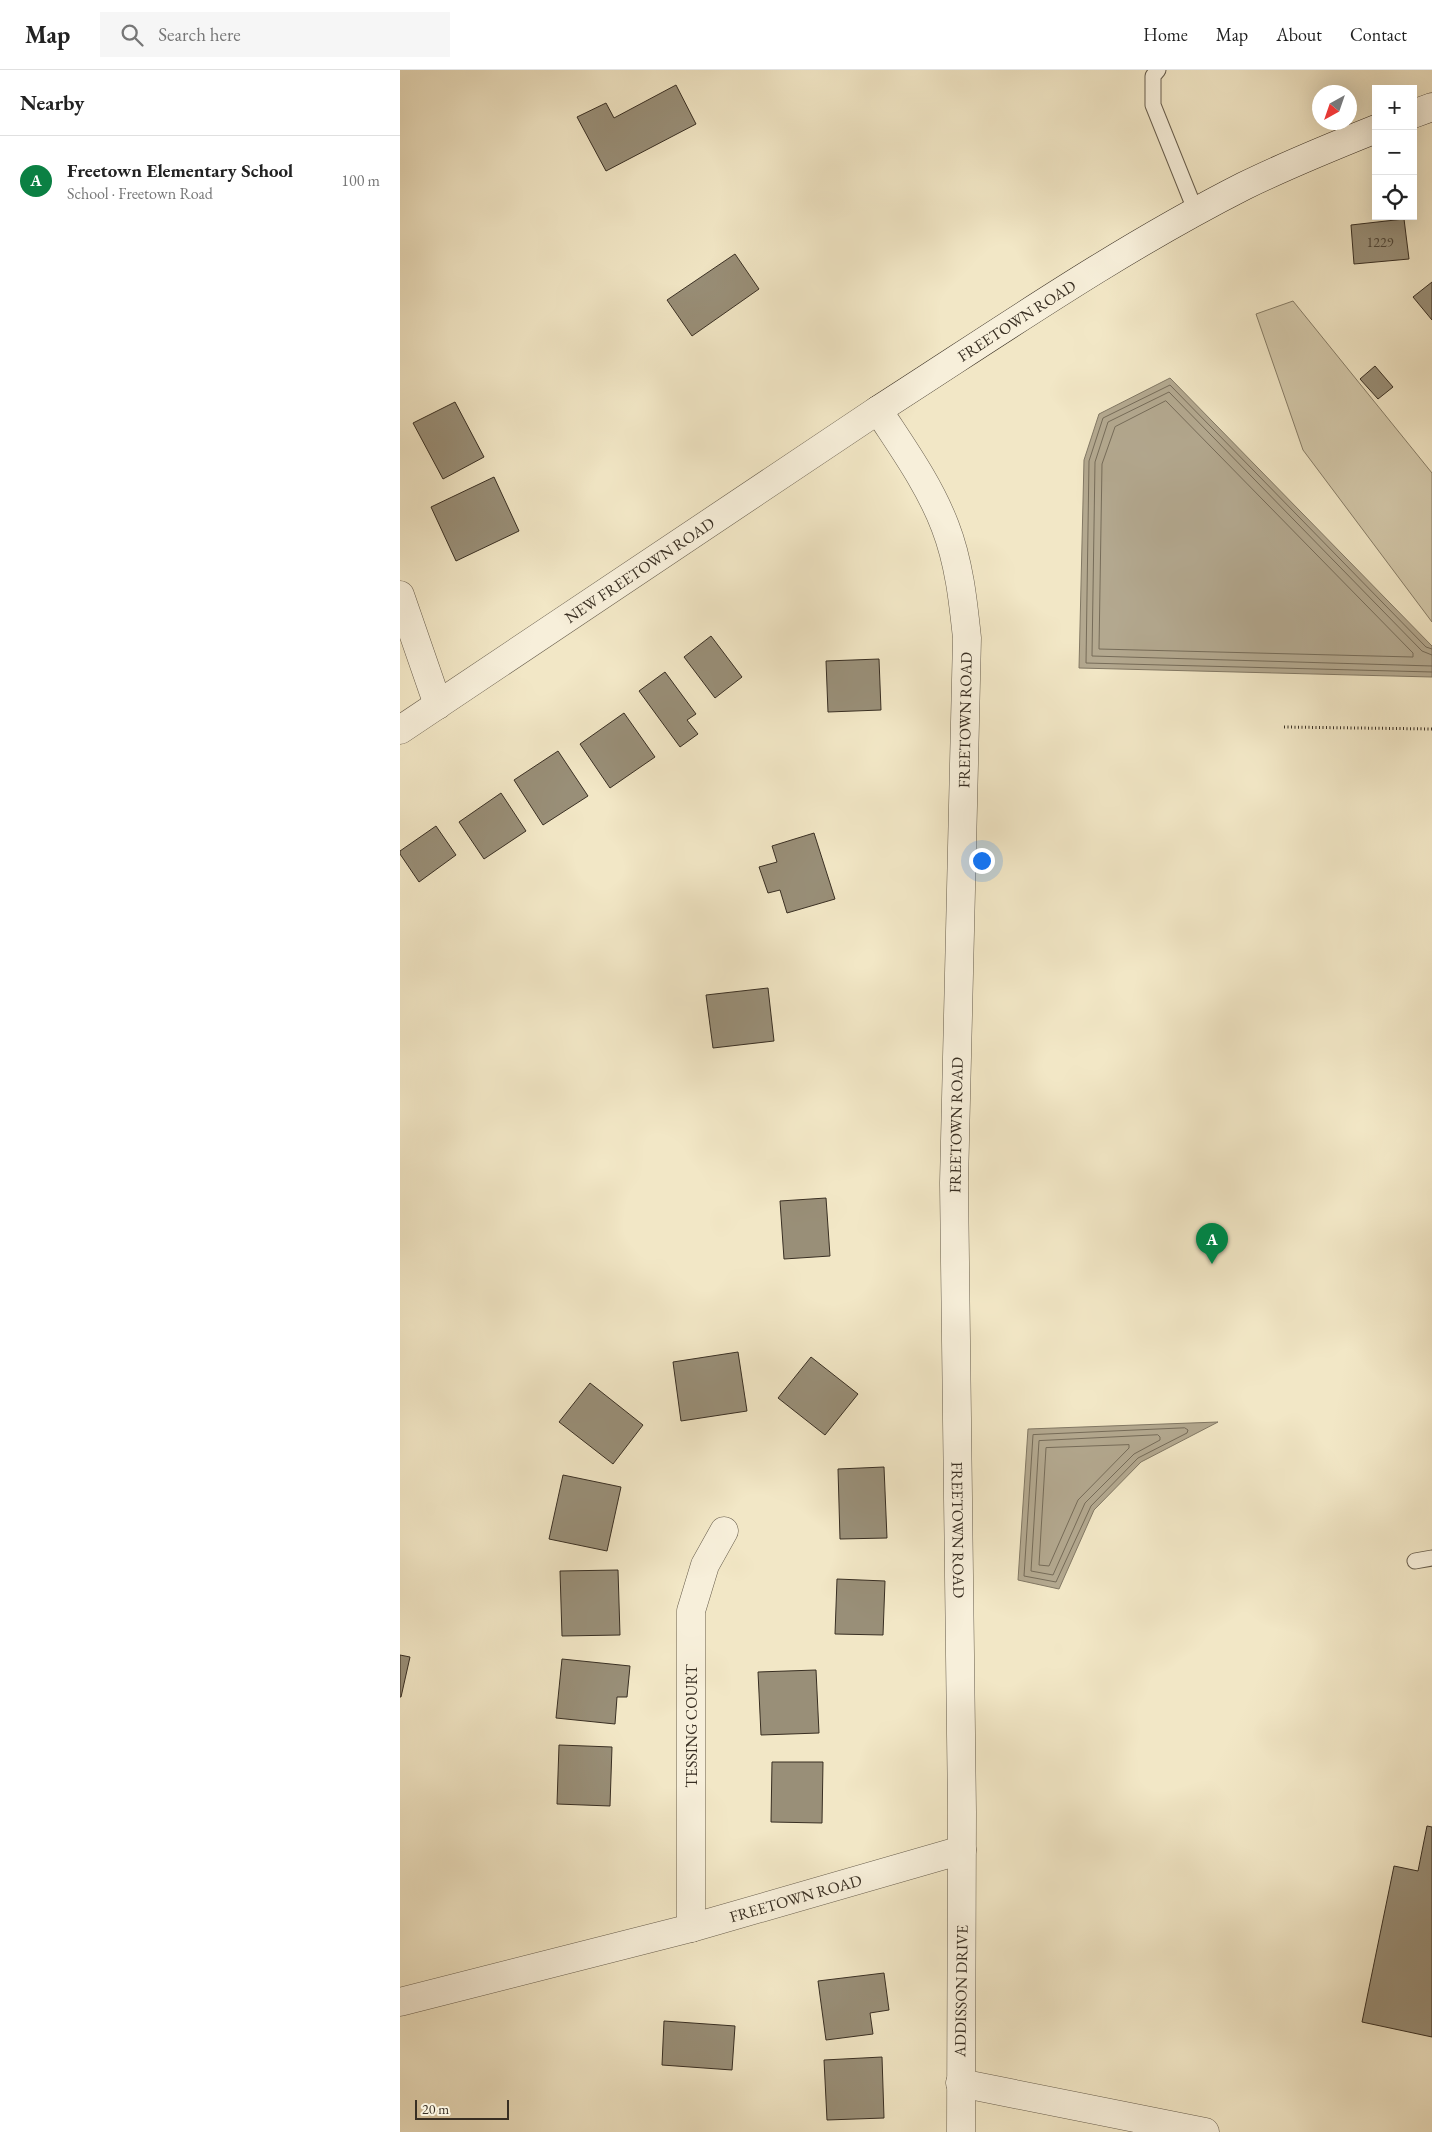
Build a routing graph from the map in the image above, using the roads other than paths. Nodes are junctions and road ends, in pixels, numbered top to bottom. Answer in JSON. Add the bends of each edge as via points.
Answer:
{"nodes":[{"id":1,"x":1158,"y":70,"type":"edge"},
{"id":2,"x":1432,"y":107,"type":"edge"},
{"id":3,"x":1417,"y":113,"type":"edge"},
{"id":4,"x":1374,"y":130,"type":"edge"},
{"id":5,"x":1196,"y":212,"type":"junction"},
{"id":6,"x":878,"y":410,"type":"junction"},
{"id":7,"x":400,"y":594,"type":"edge"},
{"id":8,"x":438,"y":705,"type":"junction"},
{"id":9,"x":400,"y":730,"type":"edge"},
{"id":10,"x":724,"y":1531,"type":"dead end"},
{"id":11,"x":1432,"y":1558,"type":"edge"},
{"id":12,"x":1415,"y":1561,"type":"dead end"},
{"id":13,"x":962,"y":1850,"type":"junction"},
{"id":14,"x":691,"y":1928,"type":"junction"},
{"id":15,"x":400,"y":2002,"type":"edge"},
{"id":16,"x":960,"y":2083,"type":"junction"},
{"id":17,"x":961,"y":2132,"type":"edge"},
{"id":18,"x":1205,"y":2132,"type":"edge"}],
"edges":[{"from":1,"to":5,"type":"lane","via":[[1153,76],[1154,105]]},
{"from":2,"to":3,"type":"street"},
{"from":4,"to":5,"type":"street","name":"FREETOWN ROAD","via":[[1282,168]]},
{"from":5,"to":6,"type":"street","name":"FREETOWN ROAD","via":[[1076,282]]},
{"from":6,"to":8,"type":"street","name":"NEW FREETOWN ROAD"},
{"from":6,"to":13,"type":"street","name":"FREETOWN ROAD","via":[[945,525],[956,561],[967,638],[954,1183]]},
{"from":7,"to":8,"type":"street"},
{"from":8,"to":9,"type":"street","name":"NEW FREETOWN ROAD"},
{"from":10,"to":14,"type":"street","name":"TESSING COURT","via":[[705,1565],[691,1611]]},
{"from":11,"to":12,"type":"lane"},
{"from":13,"to":14,"type":"street","name":"FREETOWN ROAD"},
{"from":13,"to":16,"type":"street","name":"ADDISSON DRIVE"},
{"from":14,"to":15,"type":"street","name":"FREETOWN ROAD"},
{"from":16,"to":17,"type":"street","name":"ADDISSON DRIVE"},
{"from":16,"to":18,"type":"street"}]}
